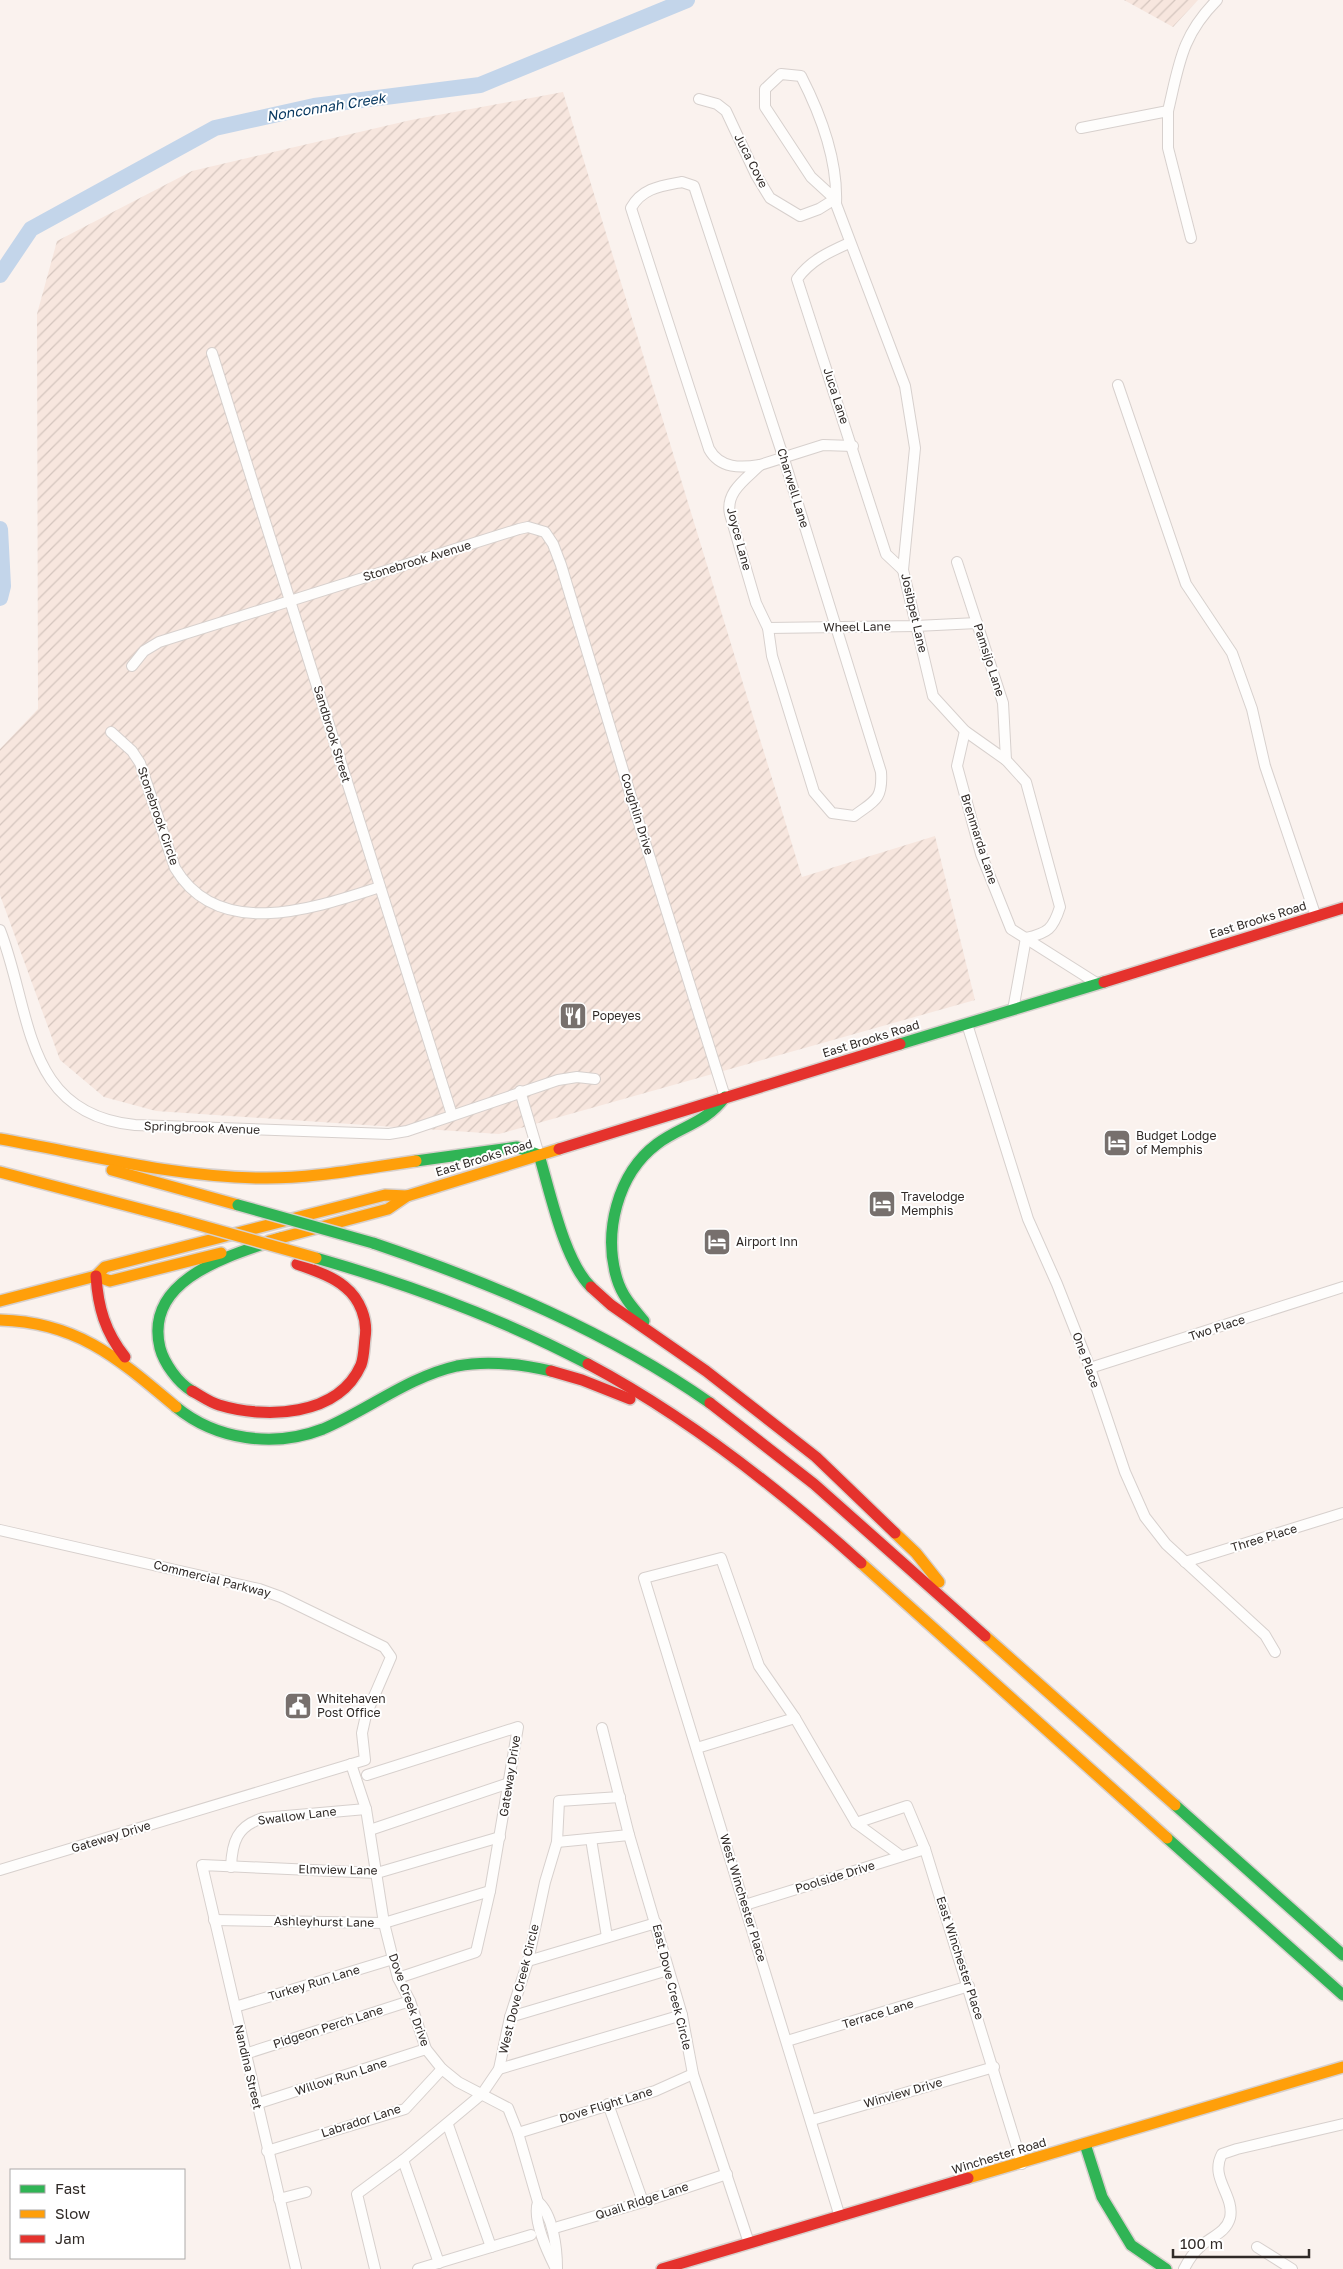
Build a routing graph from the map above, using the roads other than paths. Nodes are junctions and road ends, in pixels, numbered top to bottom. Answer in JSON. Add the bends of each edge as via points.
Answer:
{"nodes":[{"id":1,"x":1217,"y":0,"type":"edge"},
{"id":2,"x":699,"y":99,"type":"dead end"},
{"id":3,"x":1168,"y":111,"type":"junction"},
{"id":4,"x":1081,"y":128,"type":"dead end"},
{"id":5,"x":835,"y":202,"type":"junction"},
{"id":6,"x":1191,"y":238,"type":"dead end"},
{"id":7,"x":850,"y":243,"type":"junction"},
{"id":8,"x":212,"y":353,"type":"dead end"},
{"id":9,"x":1118,"y":386,"type":"dead end"},
{"id":10,"x":853,"y":446,"type":"junction"},
{"id":11,"x":783,"y":456,"type":"junction"},
{"id":12,"x":760,"y":465,"type":"junction"},
{"id":13,"x":545,"y":532,"type":"joint"},
{"id":14,"x":957,"y":562,"type":"dead end"},
{"id":15,"x":903,"y":570,"type":"junction"},
{"id":16,"x":290,"y":600,"type":"junction"},
{"id":17,"x":977,"y":622,"type":"junction"},
{"id":18,"x":916,"y":626,"type":"junction"},
{"id":19,"x":836,"y":627,"type":"junction"},
{"id":20,"x":768,"y":628,"type":"junction"},
{"id":21,"x":132,"y":666,"type":"dead end"},
{"id":22,"x":965,"y":731,"type":"junction"},
{"id":23,"x":111,"y":732,"type":"dead end"},
{"id":24,"x":1006,"y":760,"type":"junction"},
{"id":25,"x":854,"y":816,"type":"joint"},
{"id":26,"x":380,"y":887,"type":"junction"},
{"id":27,"x":1343,"y":908,"type":"edge"},
{"id":28,"x":1316,"y":917,"type":"junction"},
{"id":29,"x":0,"y":930,"type":"edge"},
{"id":30,"x":1026,"y":938,"type":"junction"},
{"id":31,"x":1098,"y":984,"type":"junction"},
{"id":32,"x":1013,"y":1010,"type":"junction"},
{"id":33,"x":967,"y":1024,"type":"junction"},
{"id":34,"x":595,"y":1079,"type":"dead end"},
{"id":35,"x":520,"y":1092,"type":"junction"},
{"id":36,"x":725,"y":1097,"type":"junction"},
{"id":37,"x":452,"y":1115,"type":"junction"},
{"id":38,"x":0,"y":1139,"type":"edge"},
{"id":39,"x":539,"y":1155,"type":"junction"},
{"id":40,"x":0,"y":1172,"type":"edge"},
{"id":41,"x":407,"y":1196,"type":"junction"},
{"id":42,"x":281,"y":1238,"type":"junction"},
{"id":43,"x":249,"y":1240,"type":"junction"},
{"id":44,"x":96,"y":1276,"type":"junction"},
{"id":45,"x":1343,"y":1287,"type":"edge"},
{"id":46,"x":0,"y":1301,"type":"edge"},
{"id":47,"x":0,"y":1320,"type":"edge"},
{"id":48,"x":669,"y":1344,"type":"junction"},
{"id":49,"x":1090,"y":1368,"type":"junction"},
{"id":50,"x":154,"y":1388,"type":"junction"},
{"id":51,"x":694,"y":1428,"type":"junction"},
{"id":52,"x":1343,"y":1513,"type":"edge"},
{"id":53,"x":0,"y":1530,"type":"edge"},
{"id":54,"x":1186,"y":1562,"type":"junction"},
{"id":55,"x":970,"y":1620,"type":"junction"},
{"id":56,"x":1275,"y":1652,"type":"dead end"},
{"id":57,"x":795,"y":1718,"type":"junction"},
{"id":58,"x":602,"y":1728,"type":"dead end"},
{"id":59,"x":697,"y":1748,"type":"junction"},
{"id":60,"x":364,"y":1760,"type":"joint"},
{"id":61,"x":351,"y":1764,"type":"junction"},
{"id":62,"x":367,"y":1775,"type":"dead end"},
{"id":63,"x":509,"y":1783,"type":"junction"},
{"id":64,"x":620,"y":1797,"type":"junction"},
{"id":65,"x":366,"y":1809,"type":"junction"},
{"id":66,"x":856,"y":1823,"type":"junction"},
{"id":67,"x":370,"y":1830,"type":"junction"},
{"id":68,"x":630,"y":1835,"type":"junction"},
{"id":69,"x":500,"y":1837,"type":"junction"},
{"id":70,"x":592,"y":1839,"type":"junction"},
{"id":71,"x":557,"y":1842,"type":"junction"},
{"id":72,"x":925,"y":1849,"type":"junction"},
{"id":73,"x":901,"y":1856,"type":"junction"},
{"id":74,"x":202,"y":1866,"type":"joint"},
{"id":75,"x":231,"y":1867,"type":"junction"},
{"id":76,"x":0,"y":1870,"type":"edge"},
{"id":77,"x":377,"y":1873,"type":"junction"},
{"id":78,"x":490,"y":1891,"type":"junction"},
{"id":79,"x":745,"y":1904,"type":"junction"},
{"id":80,"x":214,"y":1920,"type":"junction"},
{"id":81,"x":384,"y":1923,"type":"junction"},
{"id":82,"x":656,"y":1923,"type":"junction"},
{"id":83,"x":608,"y":1937,"type":"junction"},
{"id":84,"x":1343,"y":1955,"type":"edge"},
{"id":85,"x":393,"y":1959,"type":"junction"},
{"id":86,"x":528,"y":1961,"type":"junction"},
{"id":87,"x":668,"y":1970,"type":"junction"},
{"id":88,"x":398,"y":1978,"type":"junction"},
{"id":89,"x":969,"y":1986,"type":"junction"},
{"id":90,"x":1343,"y":1995,"type":"edge"},
{"id":91,"x":410,"y":2001,"type":"junction"},
{"id":92,"x":235,"y":2007,"type":"junction"},
{"id":93,"x":682,"y":2015,"type":"junction"},
{"id":94,"x":510,"y":2017,"type":"junction"},
{"id":95,"x":787,"y":2041,"type":"junction"},
{"id":96,"x":426,"y":2049,"type":"junction"},
{"id":97,"x":245,"y":2054,"type":"junction"},
{"id":98,"x":994,"y":2067,"type":"junction"},
{"id":99,"x":1343,"y":2068,"type":"edge"},
{"id":100,"x":442,"y":2069,"type":"junction"},
{"id":101,"x":499,"y":2069,"type":"junction"},
{"id":102,"x":693,"y":2074,"type":"junction"},
{"id":103,"x":482,"y":2094,"type":"junction"},
{"id":104,"x":256,"y":2104,"type":"junction"},
{"id":105,"x":608,"y":2104,"type":"junction"},
{"id":106,"x":812,"y":2120,"type":"junction"},
{"id":107,"x":1343,"y":2124,"type":"edge"},
{"id":108,"x":448,"y":2125,"type":"junction"},
{"id":109,"x":518,"y":2132,"type":"junction"},
{"id":110,"x":1085,"y":2144,"type":"junction"},
{"id":111,"x":267,"y":2151,"type":"junction"},
{"id":112,"x":403,"y":2160,"type":"junction"},
{"id":113,"x":1022,"y":2164,"type":"junction"},
{"id":114,"x":727,"y":2174,"type":"junction"},
{"id":115,"x":306,"y":2192,"type":"dead end"},
{"id":116,"x":279,"y":2199,"type":"junction"},
{"id":117,"x":643,"y":2202,"type":"junction"},
{"id":118,"x":840,"y":2217,"type":"junction"},
{"id":119,"x":545,"y":2230,"type":"junction"},
{"id":120,"x":749,"y":2244,"type":"junction"},
{"id":121,"x":491,"y":2247,"type":"junction"},
{"id":122,"x":1257,"y":2247,"type":"dead end"},
{"id":123,"x":439,"y":2263,"type":"junction"},
{"id":124,"x":296,"y":2269,"type":"edge"},
{"id":125,"x":375,"y":2269,"type":"edge"},
{"id":126,"x":418,"y":2269,"type":"edge"},
{"id":127,"x":556,"y":2269,"type":"edge"},
{"id":128,"x":662,"y":2269,"type":"edge"},
{"id":129,"x":1166,"y":2269,"type":"edge"},
{"id":130,"x":1184,"y":2269,"type":"edge"},
{"id":131,"x":1292,"y":2269,"type":"edge"}],
"edges":[{"from":1,"to":3,"type":"street","via":[[1193,29],[1182,51]]},
{"from":2,"to":5,"type":"street","name":"Juca Cove","via":[[717,104],[726,112],[770,198],[800,216]]},
{"from":3,"to":4,"type":"street"},
{"from":3,"to":6,"type":"street","via":[[1168,148]]},
{"from":5,"to":5,"type":"street","via":[[811,177],[765,107],[765,89],[781,74],[801,76],[820,116],[837,182]]},
{"from":5,"to":7,"type":"street","name":"Josibpet Lane"},
{"from":7,"to":10,"type":"street","name":"Juca Lane","via":[[822,256],[797,278]]},
{"from":7,"to":15,"type":"street","name":"Josibpet Lane","via":[[905,386],[915,448]]},
{"from":8,"to":16,"type":"street","name":"Sandbrook Street"},
{"from":9,"to":28,"type":"street","via":[[1186,584],[1232,653],[1252,709],[1265,766]]},
{"from":10,"to":11,"type":"street","via":[[823,444]]},
{"from":10,"to":15,"type":"street","name":"Juca Lane","via":[[886,554]]},
{"from":11,"to":12,"type":"street"},
{"from":11,"to":12,"type":"street","name":"Charwell Lane","via":[[694,186],[682,182],[658,186],[637,198],[631,208],[708,445],[715,458],[723,463],[738,467]]},
{"from":11,"to":19,"type":"street","name":"Charwell Lane"},
{"from":12,"to":20,"type":"street","name":"Joyce Lane","via":[[735,489],[728,505],[756,603]]},
{"from":13,"to":16,"type":"street","name":"Stonebrook Avenue","via":[[528,527],[519,529]]},
{"from":13,"to":36,"type":"street","name":"Coughlin Drive","via":[[562,565]]},
{"from":14,"to":17,"type":"street","name":"Pamsijo Lane"},
{"from":15,"to":18,"type":"street","name":"Josibpet Lane"},
{"from":16,"to":21,"type":"street","via":[[159,642],[144,651]]},
{"from":16,"to":26,"type":"street","name":"Sandbrook Street"},
{"from":17,"to":18,"type":"street","name":"Wheel Lane"},
{"from":17,"to":24,"type":"street","name":"Pamsijo Lane","via":[[1003,703]]},
{"from":18,"to":19,"type":"street","name":"Wheel Lane"},
{"from":18,"to":22,"type":"street","name":"Josibpet Lane","via":[[933,696]]},
{"from":19,"to":20,"type":"street","name":"Wheel Lane"},
{"from":19,"to":25,"type":"street","name":"Charwell Lane","via":[[881,772],[882,789],[876,799]]},
{"from":20,"to":25,"type":"street","name":"Joyce Lane","via":[[772,656],[814,792],[832,813]]},
{"from":22,"to":24,"type":"street","name":"Josibpet Lane"},
{"from":22,"to":30,"type":"street","name":"Brenmarda Lane","via":[[957,766],[981,854],[1010,929]]},
{"from":23,"to":26,"type":"street","name":"Stonebrook Circle","via":[[138,759],[175,868],[183,882],[201,898],[229,910],[274,913],[318,907]]},
{"from":24,"to":30,"type":"street","name":"Josibpet Lane","via":[[1026,782],[1060,907],[1056,922],[1044,934]]},
{"from":26,"to":37,"type":"street","name":"Sandbrook Street"},
{"from":27,"to":28,"type":"main road","name":"East Brooks Road"},
{"from":28,"to":31,"type":"main road","name":"East Brooks Road"},
{"from":29,"to":37,"type":"street","name":"Springbrook Avenue","via":[[43,1067],[64,1097],[101,1119],[135,1125],[374,1135],[398,1133]]},
{"from":30,"to":31,"type":"street"},
{"from":30,"to":32,"type":"street"},
{"from":31,"to":32,"type":"main road","name":"East Brooks Road"},
{"from":32,"to":33,"type":"main road","name":"East Brooks Road"},
{"from":33,"to":36,"type":"main road","name":"East Brooks Road"},
{"from":33,"to":49,"type":"street","name":"One Place","via":[[1028,1219]]},
{"from":34,"to":35,"type":"street","name":"Springbrook Avenue","via":[[567,1078]]},
{"from":35,"to":37,"type":"street","name":"Springbrook Avenue"},
{"from":35,"to":39,"type":"street"},
{"from":36,"to":39,"type":"main road","name":"East Brooks Road"},
{"from":36,"to":48,"type":"main road","via":[[709,1115],[664,1138],[651,1149],[630,1174],[615,1210],[612,1260],[621,1288],[641,1318]]},
{"from":38,"to":39,"type":"main road","via":[[192,1173],[261,1178],[330,1173],[517,1147]]},
{"from":38,"to":55,"type":"main road","bridge":true,"via":[[373,1243],[455,1270],[552,1312],[689,1388],[783,1456]]},
{"from":39,"to":41,"type":"main road","name":"East Brooks Road"},
{"from":39,"to":48,"type":"main road","via":[[566,1245],[585,1281],[611,1305]]},
{"from":40,"to":43,"type":"main road","bridge":true},
{"from":41,"to":42,"type":"main road","name":"East Brooks Road","via":[[388,1209]]},
{"from":41,"to":44,"type":"main road","name":"East Brooks Road","via":[[385,1195],[105,1267]]},
{"from":42,"to":43,"type":"main road","via":[[201,1269],[182,1281],[162,1310],[158,1336],[164,1360],[189,1390],[214,1404],[244,1413],[262,1414],[302,1409],[321,1402],[356,1375],[366,1352],[363,1309],[355,1296],[330,1276],[273,1256]]},
{"from":42,"to":44,"type":"main road","name":"East Brooks Road","via":[[110,1282]]},
{"from":43,"to":51,"type":"main road","bridge":true,"via":[[397,1282],[502,1322],[600,1370]]},
{"from":44,"to":46,"type":"main road","name":"East Brooks Road"},
{"from":44,"to":50,"type":"main road","via":[[98,1307],[109,1337]]},
{"from":45,"to":49,"type":"street","name":"Two Place"},
{"from":47,"to":50,"type":"main road","via":[[40,1322],[73,1333],[106,1351]]},
{"from":48,"to":55,"type":"main road","via":[[764,1414],[863,1500],[916,1553]]},
{"from":49,"to":54,"type":"street","name":"One Place","via":[[1125,1472],[1145,1517],[1166,1544]]},
{"from":50,"to":51,"type":"main road","via":[[178,1409],[212,1429],[238,1438],[274,1439],[322,1429],[434,1373],[473,1364],[516,1363],[572,1376]]},
{"from":51,"to":90,"type":"main road","via":[[745,1464],[831,1536]]},
{"from":52,"to":54,"type":"street","name":"Three Place"},
{"from":53,"to":60,"type":"street","name":"Commercial Parkway","via":[[270,1593],[384,1647],[391,1661],[364,1721]]},
{"from":54,"to":56,"type":"street","name":"One Place","via":[[1265,1635]]},
{"from":55,"to":84,"type":"main road"},
{"from":57,"to":59,"type":"street"},
{"from":57,"to":59,"type":"street","name":"West Winchester Place","via":[[760,1666],[721,1558],[644,1578]]},
{"from":57,"to":66,"type":"street"},
{"from":58,"to":64,"type":"street","name":"East Dove Creek Circle"},
{"from":59,"to":79,"type":"street","name":"West Winchester Place"},
{"from":60,"to":61,"type":"street","name":"Gateway Drive"},
{"from":61,"to":65,"type":"street","name":"Dove Creek Drive"},
{"from":61,"to":76,"type":"street","name":"Gateway Drive"},
{"from":62,"to":63,"type":"street","name":"Gateway Drive","via":[[518,1727]]},
{"from":63,"to":67,"type":"street"},
{"from":63,"to":69,"type":"street","name":"Gateway Drive"},
{"from":64,"to":68,"type":"street","name":"East Dove Creek Circle"},
{"from":64,"to":71,"type":"street","name":"West Dove Creek Circle","via":[[559,1801]]},
{"from":65,"to":67,"type":"street","name":"Dove Creek Drive"},
{"from":65,"to":75,"type":"street","name":"Swallow Lane","via":[[253,1821],[235,1838]]},
{"from":66,"to":72,"type":"street","name":"East Winchester Place","via":[[907,1806]]},
{"from":66,"to":73,"type":"street"},
{"from":67,"to":77,"type":"street","name":"Dove Creek Drive"},
{"from":68,"to":70,"type":"street"},
{"from":68,"to":82,"type":"street","name":"East Dove Creek Circle"},
{"from":69,"to":77,"type":"street","name":"Elmview Lane"},
{"from":69,"to":78,"type":"street","name":"Gateway Drive"},
{"from":70,"to":71,"type":"street"},
{"from":70,"to":83,"type":"street"},
{"from":71,"to":86,"type":"street","name":"West Dove Creek Circle"},
{"from":72,"to":73,"type":"street","name":"Poolside Drive"},
{"from":72,"to":89,"type":"street","name":"East Winchester Place"},
{"from":73,"to":79,"type":"street","name":"Poolside Drive"},
{"from":74,"to":75,"type":"street","name":"Elmview Lane"},
{"from":74,"to":80,"type":"street","name":"Nandina Street"},
{"from":75,"to":77,"type":"street","name":"Elmview Lane"},
{"from":77,"to":81,"type":"street","name":"Dove Creek Drive"},
{"from":78,"to":81,"type":"street","name":"Ashleyhurst Lane"},
{"from":78,"to":88,"type":"street","name":"Gateway Drive","via":[[476,1952]]},
{"from":79,"to":95,"type":"street","name":"West Winchester Place"},
{"from":80,"to":81,"type":"street","name":"Ashleyhurst Lane"},
{"from":80,"to":92,"type":"street","name":"Nandina Street"},
{"from":81,"to":85,"type":"street","name":"Dove Creek Drive"},
{"from":82,"to":83,"type":"street"},
{"from":82,"to":87,"type":"street","name":"East Dove Creek Circle"},
{"from":83,"to":86,"type":"street"},
{"from":85,"to":88,"type":"street","name":"Dove Creek Drive"},
{"from":85,"to":92,"type":"street","name":"Turkey Run Lane"},
{"from":86,"to":94,"type":"street","name":"West Dove Creek Circle"},
{"from":87,"to":93,"type":"street","name":"East Dove Creek Circle"},
{"from":87,"to":94,"type":"street"},
{"from":88,"to":91,"type":"street","name":"Dove Creek Drive"},
{"from":89,"to":95,"type":"street","name":"Terrace Lane"},
{"from":89,"to":98,"type":"street","name":"East Winchester Place"},
{"from":91,"to":96,"type":"street","name":"Dove Creek Drive"},
{"from":91,"to":97,"type":"street","name":"Pidgeon Perch Lane"},
{"from":92,"to":97,"type":"street","name":"Nandina Street"},
{"from":93,"to":101,"type":"street"},
{"from":93,"to":102,"type":"street","name":"East Dove Creek Circle"},
{"from":94,"to":101,"type":"street","name":"West Dove Creek Circle"},
{"from":95,"to":106,"type":"street","name":"West Winchester Place"},
{"from":96,"to":100,"type":"street","name":"Dove Creek Drive"},
{"from":96,"to":104,"type":"street","name":"Willow Run Lane"},
{"from":97,"to":104,"type":"street","name":"Nandina Street"},
{"from":98,"to":106,"type":"street","name":"Winview Drive"},
{"from":98,"to":113,"type":"street","name":"East Winchester Place"},
{"from":99,"to":110,"type":"main road","name":"Winchester Road"},
{"from":100,"to":103,"type":"street","name":"Dove Creek Drive","via":[[458,2082]]},
{"from":100,"to":111,"type":"street","name":"Labrador Lane","via":[[405,2108]]},
{"from":101,"to":103,"type":"street","name":"West Dove Creek Circle"},
{"from":102,"to":105,"type":"street","name":"Dove Flight Lane","via":[[655,2091]]},
{"from":102,"to":114,"type":"street","name":"East Dove Creek Circle"},
{"from":103,"to":108,"type":"street"},
{"from":103,"to":109,"type":"street","via":[[508,2108]]},
{"from":104,"to":111,"type":"street","name":"Nandina Street"},
{"from":105,"to":109,"type":"street","name":"Dove Flight Lane"},
{"from":105,"to":117,"type":"street"},
{"from":106,"to":118,"type":"street","name":"West Winchester Place"},
{"from":107,"to":130,"type":"street","via":[[1222,2154],[1219,2179],[1229,2202],[1230,2217],[1227,2225],[1200,2247]]},
{"from":108,"to":112,"type":"street"},
{"from":108,"to":121,"type":"street"},
{"from":109,"to":119,"type":"street","via":[[538,2202],[545,2208]]},
{"from":110,"to":113,"type":"main road","name":"Winchester Road"},
{"from":110,"to":129,"type":"main road","via":[[1102,2197],[1131,2245]]},
{"from":111,"to":116,"type":"street","name":"Nandina Street"},
{"from":112,"to":123,"type":"street"},
{"from":112,"to":125,"type":"street","via":[[357,2194]]},
{"from":113,"to":118,"type":"main road","name":"Winchester Road"},
{"from":114,"to":117,"type":"street","name":"Quail Ridge Lane"},
{"from":114,"to":120,"type":"street","name":"East Dove Creek Circle"},
{"from":115,"to":116,"type":"street"},
{"from":116,"to":124,"type":"street","name":"Nandina Street"},
{"from":117,"to":119,"type":"street","name":"Quail Ridge Lane"},
{"from":118,"to":120,"type":"main road","name":"Winchester Road"},
{"from":119,"to":121,"type":"street","name":"Quail Ridge Lane"},
{"from":119,"to":127,"type":"street","via":[[558,2249]]},
{"from":120,"to":128,"type":"main road","name":"Winchester Road"},
{"from":121,"to":123,"type":"street","name":"Quail Ridge Lane"},
{"from":122,"to":131,"type":"street"},
{"from":123,"to":126,"type":"street","name":"Quail Ridge Lane"}]}
